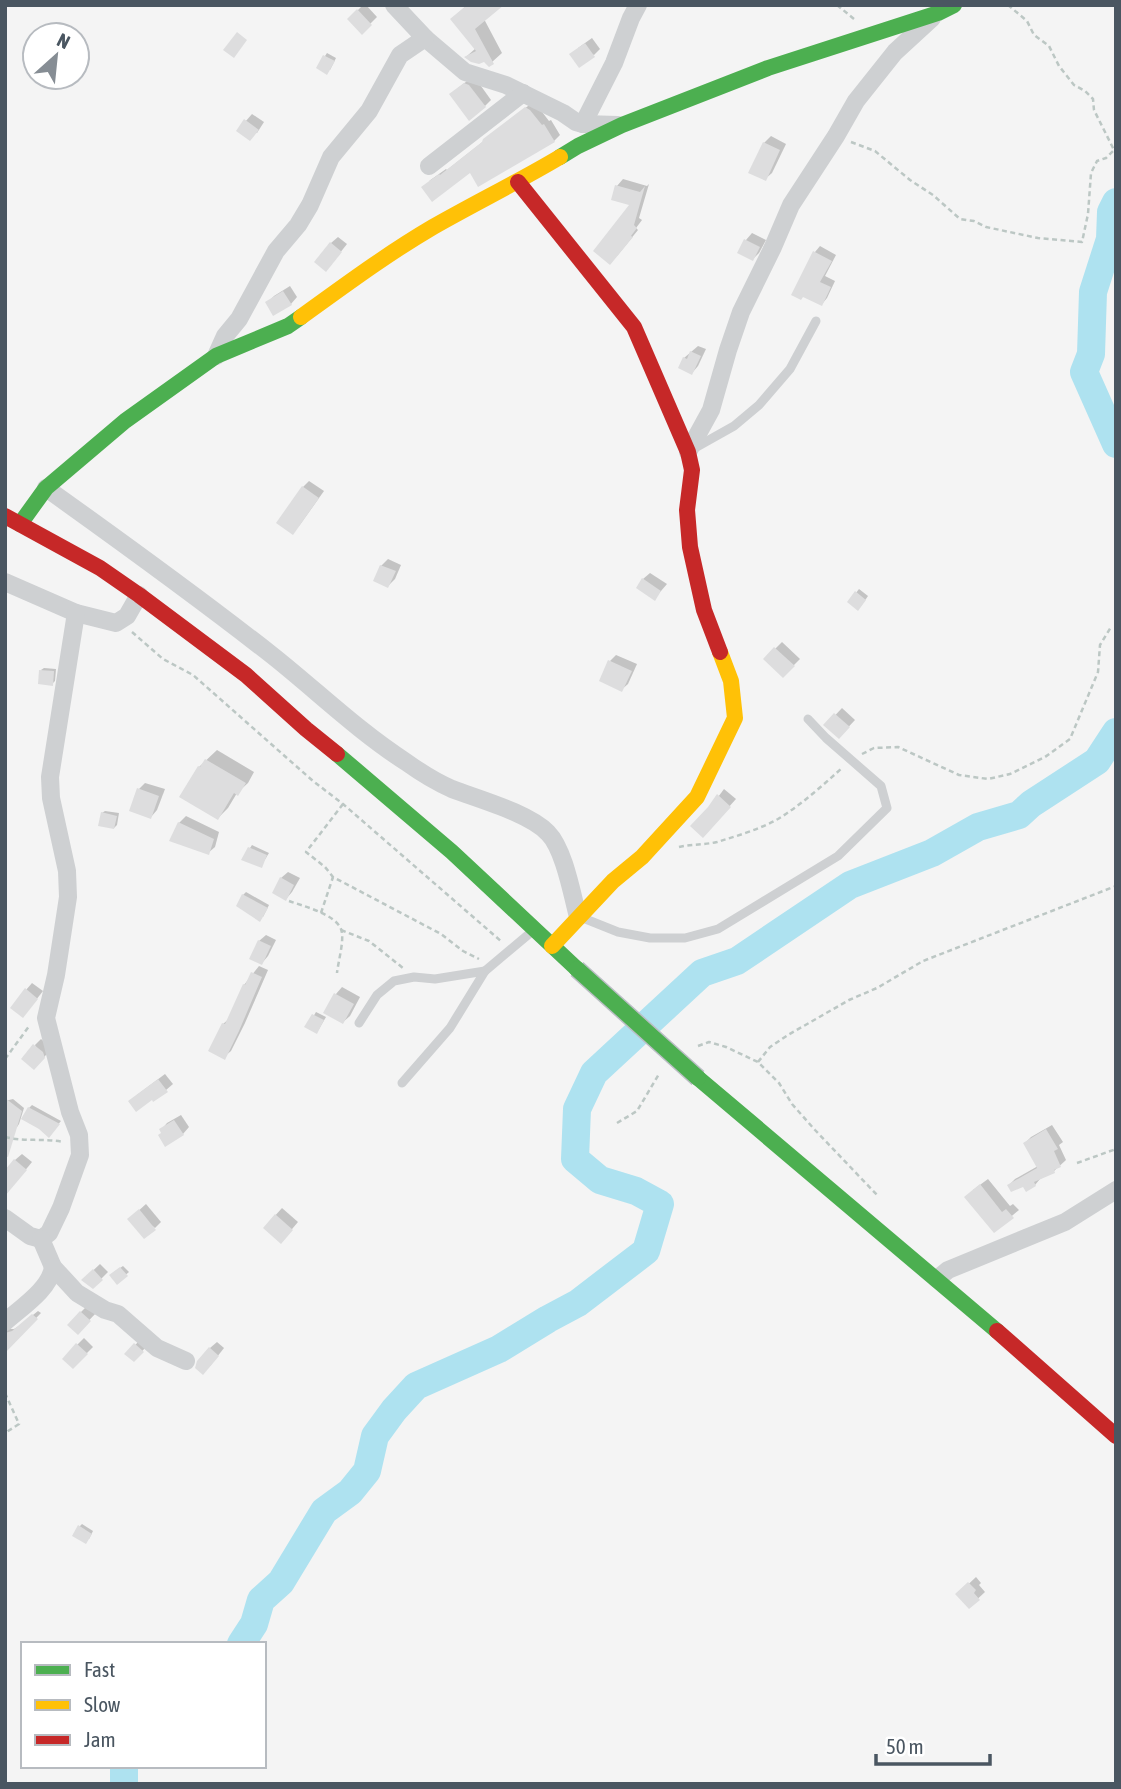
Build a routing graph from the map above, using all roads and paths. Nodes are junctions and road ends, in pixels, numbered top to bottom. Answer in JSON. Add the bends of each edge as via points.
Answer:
{"nodes":[{"id":1,"x":394,"y":5,"type":"edge"},
{"id":2,"x":638,"y":5,"type":"edge"},
{"id":3,"x":1008,"y":5,"type":"edge"},
{"id":4,"x":946,"y":9,"type":"edge"},
{"id":5,"x":425,"y":38,"type":"junction"},
{"id":6,"x":523,"y":93,"type":"junction"},
{"id":7,"x":583,"y":124,"type":"junction"},
{"id":8,"x":622,"y":125,"type":"junction"},
{"id":9,"x":836,"y":136,"type":"junction"},
{"id":10,"x":429,"y":166,"type":"dead end"},
{"id":11,"x":518,"y":182,"type":"junction"},
{"id":12,"x":816,"y":321,"type":"dead end"},
{"id":13,"x":216,"y":356,"type":"junction"},
{"id":14,"x":688,"y":452,"type":"junction"},
{"id":15,"x":46,"y":488,"type":"junction"},
{"id":16,"x":12,"y":520,"type":"edge"},
{"id":17,"x":5,"y":582,"type":"edge"},
{"id":18,"x":139,"y":595,"type":"junction"},
{"id":19,"x":76,"y":613,"type":"junction"},
{"id":20,"x":127,"y":616,"type":"junction"},
{"id":21,"x":1111,"y":627,"type":"dead end"},
{"id":22,"x":808,"y":719,"type":"dead end"},
{"id":23,"x":852,"y":759,"type":"junction"},
{"id":24,"x":343,"y":804,"type":"junction"},
{"id":25,"x":676,"y":848,"type":"dead end"},
{"id":26,"x":333,"y":877,"type":"junction"},
{"id":27,"x":1116,"y":886,"type":"edge"},
{"id":28,"x":289,"y":901,"type":"dead end"},
{"id":29,"x":321,"y":913,"type":"junction"},
{"id":30,"x":578,"y":917,"type":"junction"},
{"id":31,"x":534,"y":929,"type":"junction"},
{"id":32,"x":341,"y":930,"type":"junction"},
{"id":33,"x":552,"y":946,"type":"junction"},
{"id":34,"x":510,"y":949,"type":"junction"},
{"id":35,"x":488,"y":968,"type":"junction"},
{"id":36,"x":337,"y":973,"type":"dead end"},
{"id":37,"x":414,"y":977,"type":"junction"},
{"id":38,"x":46,"y":1018,"type":"junction"},
{"id":39,"x":359,"y":1023,"type":"dead end"},
{"id":40,"x":5,"y":1059,"type":"edge"},
{"id":41,"x":758,"y":1062,"type":"dead end"},
{"id":42,"x":402,"y":1083,"type":"dead end"},
{"id":43,"x":5,"y":1137,"type":"edge"},
{"id":44,"x":79,"y":1143,"type":"junction"},
{"id":45,"x":1116,"y":1149,"type":"edge"},
{"id":46,"x":1077,"y":1163,"type":"dead end"},
{"id":47,"x":1116,"y":1190,"type":"edge"},
{"id":48,"x":5,"y":1218,"type":"edge"},
{"id":49,"x":41,"y":1239,"type":"junction"},
{"id":50,"x":53,"y":1267,"type":"junction"},
{"id":51,"x":937,"y":1279,"type":"junction"},
{"id":52,"x":5,"y":1322,"type":"edge"},
{"id":53,"x":186,"y":1361,"type":"dead end"},
{"id":54,"x":5,"y":1393,"type":"edge"},
{"id":55,"x":5,"y":1433,"type":"edge"},
{"id":56,"x":1116,"y":1436,"type":"edge"}],
"edges":[{"from":1,"to":5,"type":"street"},
{"from":2,"to":7,"type":"street"},
{"from":3,"to":9,"type":"path","via":[[1049,46],[1074,85],[1093,99],[1114,150],[1097,161],[1091,173],[1082,242],[1038,238],[960,219],[875,151]]},
{"from":4,"to":8,"type":"main road","via":[[768,68]]},
{"from":4,"to":9,"type":"street","via":[[895,52],[856,101]]},
{"from":5,"to":6,"type":"street","via":[[465,72]]},
{"from":5,"to":13,"type":"street","via":[[400,55],[369,111],[331,157],[310,205],[276,251]]},
{"from":6,"to":7,"type":"street"},
{"from":6,"to":10,"type":"street"},
{"from":7,"to":8,"type":"street"},
{"from":8,"to":11,"type":"main road"},
{"from":9,"to":14,"type":"street","via":[[791,205],[741,313],[711,410]]},
{"from":11,"to":13,"type":"main road","via":[[432,228],[288,326]]},
{"from":11,"to":14,"type":"main road","via":[[634,327]]},
{"from":12,"to":14,"type":"lane","via":[[789,369],[758,405],[734,426]]},
{"from":13,"to":15,"type":"main road","via":[[125,421]]},
{"from":14,"to":30,"type":"main road","via":[[692,470],[687,510],[690,547],[704,610],[731,681],[735,718],[697,797]]},
{"from":15,"to":16,"type":"main road"},
{"from":15,"to":30,"type":"street","via":[[199,598],[406,762],[449,788],[495,804],[548,832],[559,847]]},
{"from":16,"to":18,"type":"main road"},
{"from":17,"to":19,"type":"street"},
{"from":18,"to":20,"type":"street"},
{"from":18,"to":31,"type":"main road","via":[[246,675],[452,852]]},
{"from":19,"to":20,"type":"street","via":[[116,623]]},
{"from":19,"to":38,"type":"street","via":[[50,776],[68,897]]},
{"from":20,"to":24,"type":"path","via":[[132,633],[163,659],[193,675]]},
{"from":21,"to":23,"type":"path","via":[[1100,645],[1098,672],[1070,739],[1045,757],[988,779],[959,775],[898,747],[874,748]]},
{"from":22,"to":23,"type":"lane"},
{"from":23,"to":25,"type":"path","via":[[777,819],[713,843]]},
{"from":23,"to":30,"type":"lane","via":[[881,786],[887,808],[838,856],[718,929],[685,938],[650,938]]},
{"from":24,"to":26,"type":"path","via":[[306,852]]},
{"from":24,"to":34,"type":"path"},
{"from":26,"to":29,"type":"path"},
{"from":26,"to":35,"type":"path","via":[[441,934]]},
{"from":27,"to":41,"type":"path","via":[[923,961],[788,1035]]},
{"from":28,"to":29,"type":"path"},
{"from":29,"to":32,"type":"path","via":[[333,918]]},
{"from":30,"to":33,"type":"main road"},
{"from":31,"to":33,"type":"main road"},
{"from":31,"to":34,"type":"lane"},
{"from":32,"to":36,"type":"path"},
{"from":32,"to":37,"type":"path","via":[[369,941]]},
{"from":33,"to":51,"type":"main road","bridge":true,"via":[[698,1078]]},
{"from":34,"to":35,"type":"lane"},
{"from":35,"to":37,"type":"lane","via":[[435,979]]},
{"from":35,"to":42,"type":"lane","via":[[450,1028]]},
{"from":37,"to":39,"type":"lane","via":[[394,981],[377,995]]},
{"from":38,"to":40,"type":"path","via":[[31,1023]]},
{"from":38,"to":44,"type":"street"},
{"from":43,"to":44,"type":"path"},
{"from":44,"to":49,"type":"street","via":[[80,1155],[61,1208]]},
{"from":45,"to":46,"type":"path"},
{"from":47,"to":51,"type":"street","via":[[1065,1222],[970,1260]]},
{"from":48,"to":49,"type":"street"},
{"from":49,"to":50,"type":"street"},
{"from":50,"to":52,"type":"street","via":[[47,1284]]},
{"from":50,"to":53,"type":"street","via":[[78,1293],[118,1314],[157,1348]]},
{"from":51,"to":56,"type":"main road"},
{"from":54,"to":55,"type":"path","via":[[19,1424]]}]}
